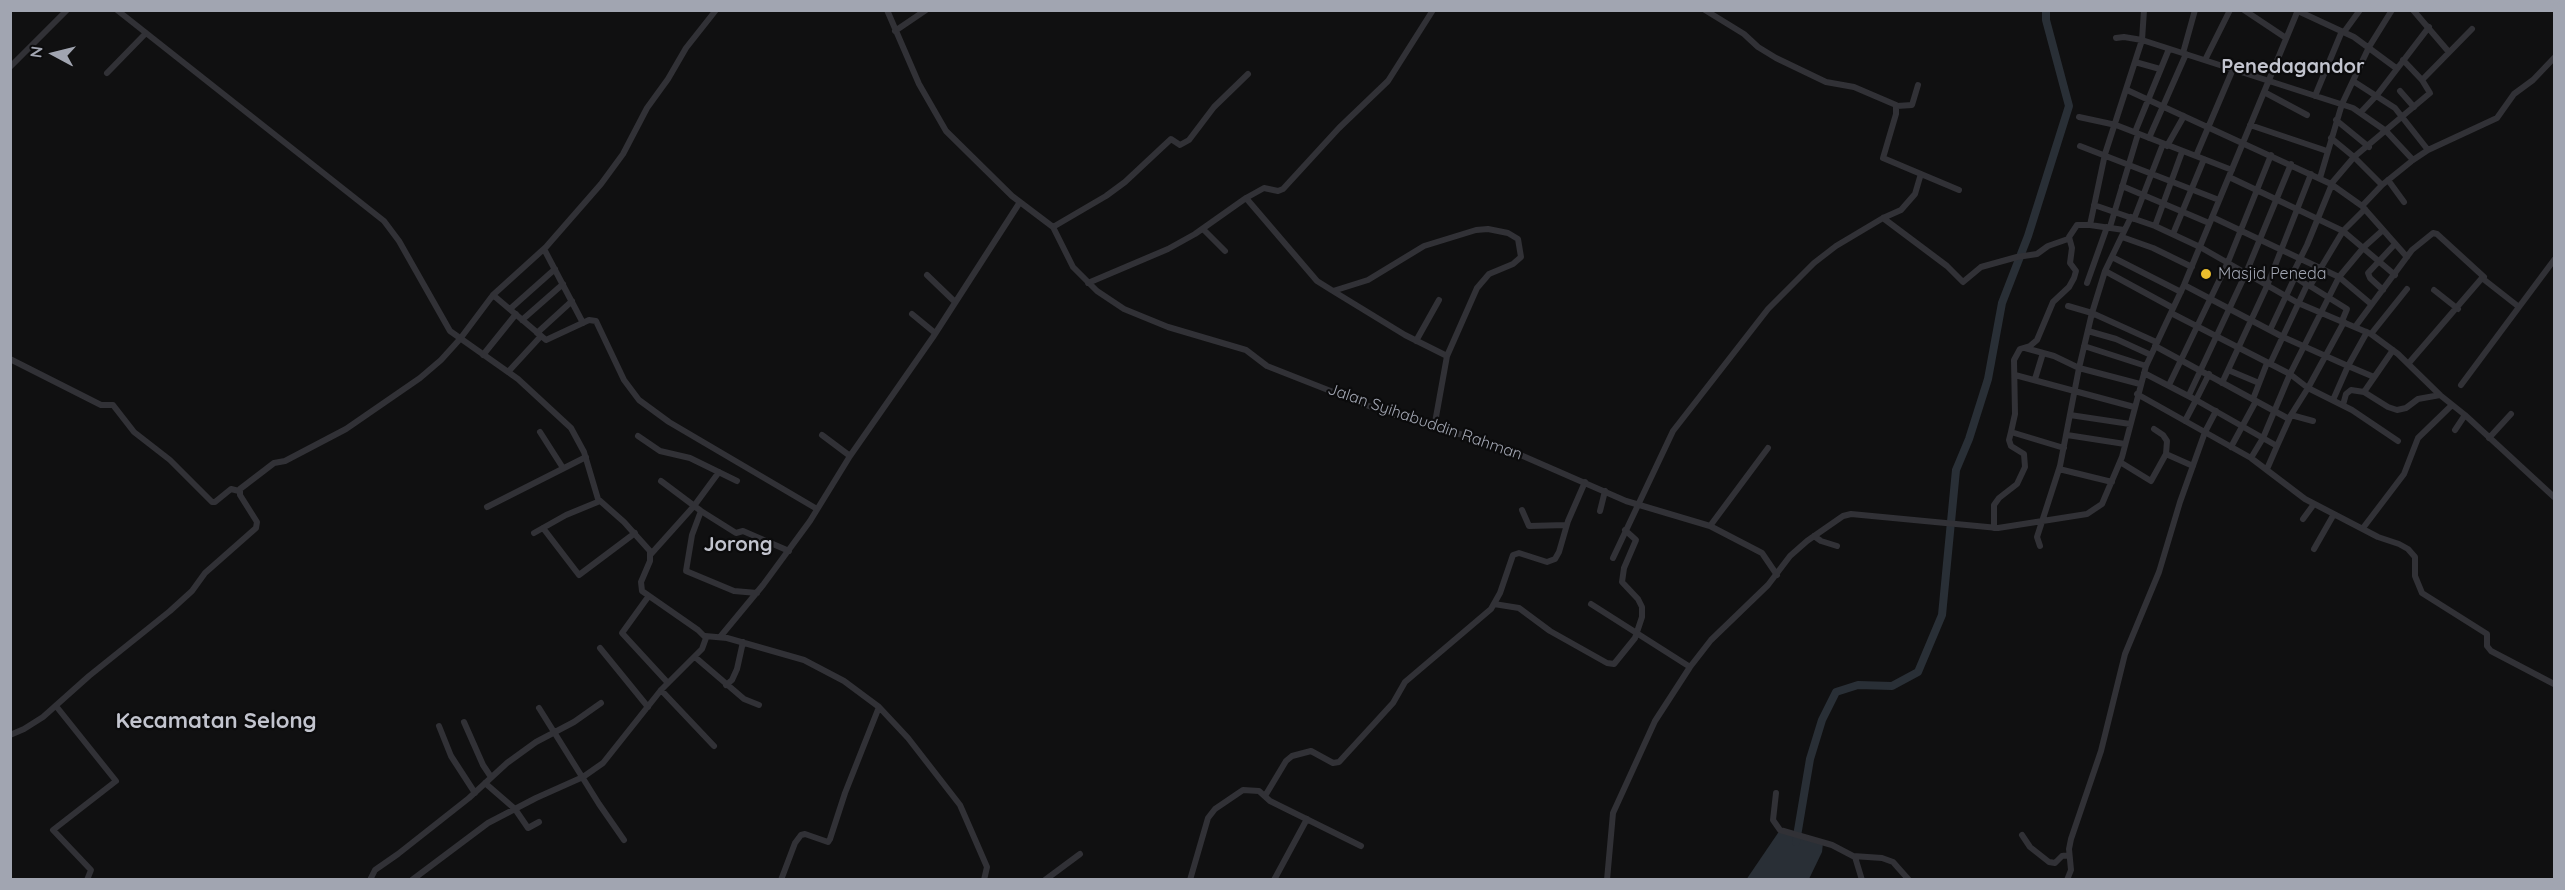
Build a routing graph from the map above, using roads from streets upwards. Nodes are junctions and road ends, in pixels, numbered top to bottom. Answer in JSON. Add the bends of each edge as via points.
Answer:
{"nodes":[{"id":1,"x":68,"y":10,"type":"edge"},
{"id":2,"x":117,"y":10,"type":"edge"},
{"id":3,"x":716,"y":10,"type":"edge"},
{"id":4,"x":887,"y":10,"type":"edge"},
{"id":5,"x":926,"y":10,"type":"edge"},
{"id":6,"x":1432,"y":10,"type":"edge"},
{"id":7,"x":1705,"y":10,"type":"edge"},
{"id":8,"x":2144,"y":10,"type":"edge"},
{"id":9,"x":2195,"y":10,"type":"edge"},
{"id":10,"x":2230,"y":10,"type":"edge"},
{"id":11,"x":2244,"y":10,"type":"edge"},
{"id":12,"x":2392,"y":10,"type":"edge"},
{"id":13,"x":2413,"y":10,"type":"edge"},
{"id":14,"x":2298,"y":11,"type":"edge"},
{"id":15,"x":2356,"y":12,"type":"edge"},
{"id":16,"x":2430,"y":27,"type":"junction"},
{"id":17,"x":2472,"y":29,"type":"dead end"},
{"id":18,"x":895,"y":31,"type":"junction"},
{"id":19,"x":2343,"y":32,"type":"junction"},
{"id":20,"x":147,"y":33,"type":"junction"},
{"id":21,"x":2116,"y":38,"type":"dead end"},
{"id":22,"x":2286,"y":38,"type":"junction"},
{"id":23,"x":2142,"y":40,"type":"junction"},
{"id":24,"x":2369,"y":47,"type":"junction"},
{"id":25,"x":2169,"y":49,"type":"junction"},
{"id":26,"x":2448,"y":51,"type":"junction"},
{"id":27,"x":2184,"y":54,"type":"junction"},
{"id":28,"x":2554,"y":58,"type":"edge"},
{"id":29,"x":2205,"y":60,"type":"junction"},
{"id":30,"x":2403,"y":60,"type":"junction"},
{"id":31,"x":2135,"y":62,"type":"junction"},
{"id":32,"x":10,"y":67,"type":"edge"},
{"id":33,"x":2396,"y":68,"type":"junction"},
{"id":34,"x":2160,"y":69,"type":"junction"},
{"id":35,"x":2233,"y":69,"type":"junction"},
{"id":36,"x":107,"y":73,"type":"dead end"},
{"id":37,"x":1248,"y":74,"type":"dead end"},
{"id":38,"x":2422,"y":80,"type":"junction"},
{"id":39,"x":2268,"y":81,"type":"junction"},
{"id":40,"x":2353,"y":81,"type":"junction"},
{"id":41,"x":1918,"y":85,"type":"dead end"},
{"id":42,"x":2127,"y":90,"type":"junction"},
{"id":43,"x":2400,"y":91,"type":"dead end"},
{"id":44,"x":2264,"y":92,"type":"junction"},
{"id":45,"x":2377,"y":95,"type":"junction"},
{"id":46,"x":2315,"y":96,"type":"junction"},
{"id":47,"x":2147,"y":100,"type":"junction"},
{"id":48,"x":2342,"y":104,"type":"junction"},
{"id":49,"x":1897,"y":106,"type":"junction"},
{"id":50,"x":2162,"y":107,"type":"junction"},
{"id":51,"x":2414,"y":107,"type":"junction"},
{"id":52,"x":2361,"y":112,"type":"junction"},
{"id":53,"x":2307,"y":115,"type":"dead end"},
{"id":54,"x":2184,"y":116,"type":"junction"},
{"id":55,"x":2403,"y":116,"type":"junction"},
{"id":56,"x":2079,"y":117,"type":"dead end"},
{"id":57,"x":2336,"y":120,"type":"junction"},
{"id":58,"x":2116,"y":125,"type":"junction"},
{"id":59,"x":2250,"y":125,"type":"junction"},
{"id":60,"x":2209,"y":126,"type":"junction"},
{"id":61,"x":2386,"y":131,"type":"junction"},
{"id":62,"x":2137,"y":133,"type":"junction"},
{"id":63,"x":2149,"y":138,"type":"junction"},
{"id":64,"x":2331,"y":138,"type":"junction"},
{"id":65,"x":2243,"y":144,"type":"junction"},
{"id":66,"x":2165,"y":145,"type":"junction"},
{"id":67,"x":2080,"y":146,"type":"dead end"},
{"id":68,"x":2368,"y":147,"type":"junction"},
{"id":69,"x":2428,"y":150,"type":"junction"},
{"id":70,"x":2327,"y":151,"type":"junction"},
{"id":71,"x":2182,"y":152,"type":"junction"},
{"id":72,"x":2105,"y":154,"type":"junction"},
{"id":73,"x":2271,"y":155,"type":"junction"},
{"id":74,"x":2196,"y":156,"type":"junction"},
{"id":75,"x":2354,"y":157,"type":"junction"},
{"id":76,"x":2204,"y":159,"type":"junction"},
{"id":77,"x":2413,"y":160,"type":"junction"},
{"id":78,"x":2129,"y":164,"type":"junction"},
{"id":79,"x":2291,"y":164,"type":"junction"},
{"id":80,"x":2232,"y":170,"type":"junction"},
{"id":81,"x":2151,"y":173,"type":"junction"},
{"id":82,"x":1921,"y":174,"type":"junction"},
{"id":83,"x":2311,"y":174,"type":"junction"},
{"id":84,"x":2229,"y":177,"type":"junction"},
{"id":85,"x":2320,"y":178,"type":"junction"},
{"id":86,"x":2388,"y":180,"type":"junction"},
{"id":87,"x":2172,"y":181,"type":"junction"},
{"id":88,"x":2331,"y":184,"type":"junction"},
{"id":89,"x":2382,"y":185,"type":"junction"},
{"id":90,"x":2122,"y":186,"type":"junction"},
{"id":91,"x":2192,"y":189,"type":"junction"},
{"id":92,"x":1959,"y":190,"type":"dead end"},
{"id":93,"x":2255,"y":191,"type":"junction"},
{"id":94,"x":2143,"y":195,"type":"junction"},
{"id":95,"x":1246,"y":198,"type":"junction"},
{"id":96,"x":2219,"y":200,"type":"junction"},
{"id":97,"x":2277,"y":200,"type":"junction"},
{"id":98,"x":1020,"y":202,"type":"junction"},
{"id":99,"x":2404,"y":202,"type":"dead end"},
{"id":100,"x":2164,"y":204,"type":"junction"},
{"id":101,"x":2094,"y":205,"type":"junction"},
{"id":102,"x":2363,"y":207,"type":"junction"},
{"id":103,"x":2297,"y":209,"type":"junction"},
{"id":104,"x":2114,"y":211,"type":"junction"},
{"id":105,"x":2183,"y":212,"type":"junction"},
{"id":106,"x":1883,"y":218,"type":"junction"},
{"id":107,"x":2133,"y":218,"type":"junction"},
{"id":108,"x":2318,"y":218,"type":"junction"},
{"id":109,"x":2211,"y":220,"type":"junction"},
{"id":110,"x":2090,"y":225,"type":"junction"},
{"id":111,"x":2155,"y":226,"type":"junction"},
{"id":112,"x":1053,"y":227,"type":"junction"},
{"id":113,"x":2109,"y":227,"type":"junction"},
{"id":114,"x":1203,"y":229,"type":"junction"},
{"id":115,"x":2383,"y":230,"type":"junction"},
{"id":116,"x":2239,"y":231,"type":"junction"},
{"id":117,"x":2343,"y":231,"type":"junction"},
{"id":118,"x":2123,"y":233,"type":"junction"},
{"id":119,"x":2173,"y":234,"type":"junction"},
{"id":120,"x":2068,"y":239,"type":"junction"},
{"id":121,"x":2259,"y":241,"type":"junction"},
{"id":122,"x":2395,"y":244,"type":"junction"},
{"id":123,"x":2200,"y":247,"type":"junction"},
{"id":124,"x":2364,"y":247,"type":"junction"},
{"id":125,"x":544,"y":249,"type":"junction"},
{"id":126,"x":1225,"y":250,"type":"dead end"},
{"id":127,"x":2281,"y":250,"type":"junction"},
{"id":128,"x":2112,"y":257,"type":"junction"},
{"id":129,"x":2407,"y":257,"type":"junction"},
{"id":130,"x":2301,"y":259,"type":"junction"},
{"id":131,"x":2554,"y":260,"type":"edge"},
{"id":132,"x":2379,"y":261,"type":"junction"},
{"id":133,"x":2228,"y":262,"type":"junction"},
{"id":134,"x":2320,"y":266,"type":"junction"},
{"id":135,"x":2192,"y":267,"type":"junction"},
{"id":136,"x":555,"y":269,"type":"junction"},
{"id":137,"x":2105,"y":271,"type":"junction"},
{"id":138,"x":2246,"y":273,"type":"junction"},
{"id":139,"x":2395,"y":275,"type":"junction"},
{"id":140,"x":927,"y":276,"type":"dead end"},
{"id":141,"x":2339,"y":277,"type":"junction"},
{"id":142,"x":2484,"y":277,"type":"junction"},
{"id":143,"x":2294,"y":279,"type":"junction"},
{"id":144,"x":1088,"y":283,"type":"junction"},
{"id":145,"x":2087,"y":283,"type":"dead end"},
{"id":146,"x":563,"y":284,"type":"junction"},
{"id":147,"x":2309,"y":285,"type":"junction"},
{"id":148,"x":2267,"y":286,"type":"junction"},
{"id":149,"x":2183,"y":288,"type":"junction"},
{"id":150,"x":2406,"y":289,"type":"dead end"},
{"id":151,"x":2383,"y":290,"type":"junction"},
{"id":152,"x":2434,"y":290,"type":"dead end"},
{"id":153,"x":1333,"y":291,"type":"junction"},
{"id":154,"x":493,"y":295,"type":"junction"},
{"id":155,"x":2286,"y":296,"type":"junction"},
{"id":156,"x":2328,"y":296,"type":"junction"},
{"id":157,"x":2209,"y":298,"type":"junction"},
{"id":158,"x":1439,"y":300,"type":"dead end"},
{"id":159,"x":572,"y":301,"type":"junction"},
{"id":160,"x":955,"y":302,"type":"junction"},
{"id":161,"x":2298,"y":303,"type":"junction"},
{"id":162,"x":2371,"y":304,"type":"junction"},
{"id":163,"x":2068,"y":306,"type":"dead end"},
{"id":164,"x":2519,"y":307,"type":"junction"},
{"id":165,"x":2230,"y":309,"type":"junction"},
{"id":166,"x":2458,"y":309,"type":"junction"},
{"id":167,"x":2172,"y":311,"type":"junction"},
{"id":168,"x":513,"y":312,"type":"junction"},
{"id":169,"x":2092,"y":313,"type":"junction"},
{"id":170,"x":2320,"y":313,"type":"junction"},
{"id":171,"x":912,"y":314,"type":"dead end"},
{"id":172,"x":522,"y":320,"type":"junction"},
{"id":173,"x":2250,"y":321,"type":"junction"},
{"id":174,"x":2343,"y":322,"type":"junction"},
{"id":175,"x":584,"y":323,"type":"junction"},
{"id":176,"x":2197,"y":326,"type":"junction"},
{"id":177,"x":2355,"y":327,"type":"junction"},
{"id":178,"x":2088,"y":330,"type":"junction"},
{"id":179,"x":2270,"y":330,"type":"junction"},
{"id":180,"x":935,"y":333,"type":"junction"},
{"id":181,"x":2369,"y":333,"type":"junction"},
{"id":182,"x":539,"y":335,"type":"junction"},
{"id":183,"x":2218,"y":336,"type":"junction"},
{"id":184,"x":2283,"y":337,"type":"junction"},
{"id":185,"x":460,"y":339,"type":"junction"},
{"id":186,"x":1416,"y":340,"type":"junction"},
{"id":187,"x":2156,"y":344,"type":"junction"},
{"id":188,"x":2084,"y":346,"type":"junction"},
{"id":189,"x":2304,"y":347,"type":"junction"},
{"id":190,"x":2025,"y":348,"type":"junction"},
{"id":191,"x":2238,"y":348,"type":"junction"},
{"id":192,"x":2393,"y":350,"type":"junction"},
{"id":193,"x":2043,"y":353,"type":"junction"},
{"id":194,"x":483,"y":355,"type":"junction"},
{"id":195,"x":2151,"y":355,"type":"junction"},
{"id":196,"x":1447,"y":356,"type":"junction"},
{"id":197,"x":2325,"y":356,"type":"junction"},
{"id":198,"x":10,"y":359,"type":"edge"},
{"id":199,"x":2182,"y":360,"type":"junction"},
{"id":200,"x":2268,"y":364,"type":"junction"},
{"id":201,"x":2408,"y":364,"type":"junction"},
{"id":202,"x":2348,"y":366,"type":"junction"},
{"id":203,"x":2079,"y":368,"type":"junction"},
{"id":204,"x":2145,"y":369,"type":"junction"},
{"id":205,"x":2201,"y":370,"type":"junction"},
{"id":206,"x":2228,"y":370,"type":"junction"},
{"id":207,"x":508,"y":372,"type":"junction"},
{"id":208,"x":2209,"y":374,"type":"junction"},
{"id":209,"x":2290,"y":374,"type":"junction"},
{"id":210,"x":2015,"y":375,"type":"junction"},
{"id":211,"x":2374,"y":377,"type":"junction"},
{"id":212,"x":2035,"y":379,"type":"junction"},
{"id":213,"x":2222,"y":383,"type":"junction"},
{"id":214,"x":2259,"y":383,"type":"junction"},
{"id":215,"x":2140,"y":384,"type":"junction"},
{"id":216,"x":2461,"y":384,"type":"dead end"},
{"id":217,"x":2169,"y":385,"type":"junction"},
{"id":218,"x":2308,"y":388,"type":"junction"},
{"id":219,"x":2074,"y":392,"type":"junction"},
{"id":220,"x":2364,"y":392,"type":"junction"},
{"id":221,"x":2137,"y":394,"type":"junction"},
{"id":222,"x":2189,"y":395,"type":"junction"},
{"id":223,"x":2440,"y":395,"type":"junction"},
{"id":224,"x":2196,"y":400,"type":"junction"},
{"id":225,"x":2254,"y":400,"type":"junction"},
{"id":226,"x":2333,"y":400,"type":"junction"},
{"id":227,"x":2343,"y":405,"type":"junction"},
{"id":228,"x":2452,"y":405,"type":"junction"},
{"id":229,"x":2134,"y":407,"type":"junction"},
{"id":230,"x":2216,"y":411,"type":"junction"},
{"id":231,"x":2274,"y":411,"type":"junction"},
{"id":232,"x":2511,"y":414,"type":"dead end"},
{"id":233,"x":2070,"y":415,"type":"junction"},
{"id":234,"x":2465,"y":415,"type":"junction"},
{"id":235,"x":2290,"y":417,"type":"junction"},
{"id":236,"x":2185,"y":421,"type":"junction"},
{"id":237,"x":2313,"y":421,"type":"dead end"},
{"id":238,"x":2130,"y":424,"type":"junction"},
{"id":239,"x":2243,"y":427,"type":"junction"},
{"id":240,"x":1434,"y":428,"type":"junction"},
{"id":241,"x":2154,"y":429,"type":"dead end"},
{"id":242,"x":2455,"y":430,"type":"dead end"},
{"id":243,"x":540,"y":432,"type":"dead end"},
{"id":244,"x":2011,"y":432,"type":"junction"},
{"id":245,"x":2205,"y":432,"type":"junction"},
{"id":246,"x":822,"y":435,"type":"dead end"},
{"id":247,"x":2067,"y":435,"type":"junction"},
{"id":248,"x":638,"y":436,"type":"dead end"},
{"id":249,"x":2263,"y":438,"type":"junction"},
{"id":250,"x":2489,"y":438,"type":"junction"},
{"id":251,"x":2398,"y":441,"type":"dead end"},
{"id":252,"x":2125,"y":444,"type":"junction"},
{"id":253,"x":2231,"y":447,"type":"junction"},
{"id":254,"x":2277,"y":447,"type":"junction"},
{"id":255,"x":1768,"y":448,"type":"dead end"},
{"id":256,"x":2064,"y":448,"type":"junction"},
{"id":257,"x":2166,"y":454,"type":"junction"},
{"id":258,"x":850,"y":456,"type":"junction"},
{"id":259,"x":586,"y":457,"type":"junction"},
{"id":260,"x":2251,"y":458,"type":"junction"},
{"id":261,"x":2120,"y":462,"type":"junction"},
{"id":262,"x":2193,"y":466,"type":"junction"},
{"id":263,"x":563,"y":468,"type":"junction"},
{"id":264,"x":2059,"y":469,"type":"junction"},
{"id":265,"x":2267,"y":469,"type":"junction"},
{"id":266,"x":719,"y":472,"type":"junction"},
{"id":267,"x":661,"y":481,"type":"dead end"},
{"id":268,"x":737,"y":481,"type":"dead end"},
{"id":269,"x":1585,"y":482,"type":"junction"},
{"id":270,"x":2112,"y":482,"type":"junction"},
{"id":271,"x":239,"y":491,"type":"junction"},
{"id":272,"x":1605,"y":491,"type":"junction"},
{"id":273,"x":2554,"y":497,"type":"edge"},
{"id":274,"x":600,"y":501,"type":"junction"},
{"id":275,"x":1637,"y":503,"type":"junction"},
{"id":276,"x":2314,"y":504,"type":"junction"},
{"id":277,"x":693,"y":506,"type":"junction"},
{"id":278,"x":487,"y":507,"type":"dead end"},
{"id":279,"x":817,"y":509,"type":"junction"},
{"id":280,"x":1522,"y":510,"type":"dead end"},
{"id":281,"x":1600,"y":511,"type":"dead end"},
{"id":282,"x":701,"y":512,"type":"junction"},
{"id":283,"x":2334,"y":514,"type":"junction"},
{"id":284,"x":2303,"y":519,"type":"dead end"},
{"id":285,"x":2041,"y":520,"type":"junction"},
{"id":286,"x":1566,"y":525,"type":"junction"},
{"id":287,"x":1710,"y":526,"type":"junction"},
{"id":288,"x":543,"y":528,"type":"junction"},
{"id":289,"x":1994,"y":528,"type":"junction"},
{"id":290,"x":2362,"y":528,"type":"junction"},
{"id":291,"x":1625,"y":530,"type":"junction"},
{"id":292,"x":534,"y":533,"type":"dead end"},
{"id":293,"x":635,"y":533,"type":"junction"},
{"id":294,"x":1814,"y":536,"type":"junction"},
{"id":295,"x":1837,"y":546,"type":"dead end"},
{"id":296,"x":2040,"y":546,"type":"dead end"},
{"id":297,"x":2314,"y":549,"type":"dead end"},
{"id":298,"x":789,"y":551,"type":"junction"},
{"id":299,"x":651,"y":554,"type":"junction"},
{"id":300,"x":1613,"y":558,"type":"dead end"},
{"id":301,"x":1777,"y":575,"type":"junction"},
{"id":302,"x":757,"y":593,"type":"junction"},
{"id":303,"x":648,"y":597,"type":"junction"},
{"id":304,"x":1494,"y":604,"type":"junction"},
{"id":305,"x":1591,"y":604,"type":"dead end"},
{"id":306,"x":1637,"y":632,"type":"junction"},
{"id":307,"x":705,"y":636,"type":"junction"},
{"id":308,"x":720,"y":637,"type":"junction"},
{"id":309,"x":743,"y":642,"type":"junction"},
{"id":310,"x":600,"y":648,"type":"dead end"},
{"id":311,"x":695,"y":657,"type":"junction"},
{"id":312,"x":1690,"y":667,"type":"junction"},
{"id":313,"x":668,"y":683,"type":"junction"},
{"id":314,"x":2554,"y":684,"type":"edge"},
{"id":315,"x":726,"y":685,"type":"junction"},
{"id":316,"x":661,"y":690,"type":"junction"},
{"id":317,"x":601,"y":703,"type":"dead end"},
{"id":318,"x":759,"y":705,"type":"dead end"},
{"id":319,"x":56,"y":706,"type":"junction"},
{"id":320,"x":648,"y":707,"type":"junction"},
{"id":321,"x":879,"y":707,"type":"junction"},
{"id":322,"x":539,"y":708,"type":"dead end"},
{"id":323,"x":464,"y":722,"type":"dead end"},
{"id":324,"x":439,"y":726,"type":"dead end"},
{"id":325,"x":553,"y":733,"type":"junction"},
{"id":326,"x":10,"y":735,"type":"edge"},
{"id":327,"x":714,"y":746,"type":"dead end"},
{"id":328,"x":491,"y":777,"type":"junction"},
{"id":329,"x":582,"y":777,"type":"junction"},
{"id":330,"x":485,"y":783,"type":"junction"},
{"id":331,"x":474,"y":793,"type":"junction"},
{"id":332,"x":1776,"y":793,"type":"dead end"},
{"id":333,"x":1265,"y":796,"type":"junction"},
{"id":334,"x":515,"y":809,"type":"junction"},
{"id":335,"x":1307,"y":819,"type":"junction"},
{"id":336,"x":538,"y":822,"type":"dead end"},
{"id":337,"x":2022,"y":835,"type":"dead end"},
{"id":338,"x":624,"y":840,"type":"dead end"},
{"id":339,"x":1361,"y":846,"type":"dead end"},
{"id":340,"x":1080,"y":854,"type":"dead end"},
{"id":341,"x":2069,"y":855,"type":"junction"},
{"id":342,"x":1855,"y":856,"type":"junction"},
{"id":343,"x":988,"y":869,"type":"junction"},
{"id":344,"x":87,"y":879,"type":"edge"},
{"id":345,"x":370,"y":879,"type":"edge"},
{"id":346,"x":412,"y":879,"type":"edge"},
{"id":347,"x":781,"y":879,"type":"edge"},
{"id":348,"x":984,"y":879,"type":"edge"},
{"id":349,"x":993,"y":879,"type":"edge"},
{"id":350,"x":1045,"y":879,"type":"edge"},
{"id":351,"x":1190,"y":879,"type":"edge"},
{"id":352,"x":1274,"y":879,"type":"edge"},
{"id":353,"x":1607,"y":879,"type":"edge"},
{"id":354,"x":1862,"y":879,"type":"edge"},
{"id":355,"x":1909,"y":879,"type":"edge"},
{"id":356,"x":2067,"y":879,"type":"edge"}],
"edges":[{"from":1,"to":32,"type":"street"},
{"from":2,"to":20,"type":"street"},
{"from":3,"to":125,"type":"street","via":[[647,108],[623,154]]},
{"from":4,"to":18,"type":"street","name":"Jalan Syihabuddin Rahman"},
{"from":5,"to":18,"type":"street"},
{"from":6,"to":95,"type":"street","via":[[1388,81],[1288,183],[1280,190],[1264,188]]},
{"from":7,"to":49,"type":"street","via":[[1776,58],[1826,82],[1854,87]]},
{"from":8,"to":23,"type":"street"},
{"from":9,"to":27,"type":"street"},
{"from":10,"to":29,"type":"street"},
{"from":11,"to":22,"type":"street"},
{"from":12,"to":24,"type":"street"},
{"from":13,"to":16,"type":"street"},
{"from":14,"to":19,"type":"street"},
{"from":14,"to":22,"type":"street"},
{"from":15,"to":19,"type":"street"},
{"from":16,"to":26,"type":"street"},
{"from":16,"to":30,"type":"street"},
{"from":17,"to":26,"type":"street"},
{"from":18,"to":98,"type":"street","name":"Jalan Syihabuddin Rahman","via":[[946,131]]},
{"from":19,"to":24,"type":"street"},
{"from":19,"to":46,"type":"street"},
{"from":20,"to":36,"type":"street"},
{"from":20,"to":185,"type":"street","via":[[376,213],[399,241],[444,323]]},
{"from":21,"to":23,"type":"street"},
{"from":22,"to":39,"type":"street"},
{"from":23,"to":25,"type":"street"},
{"from":23,"to":31,"type":"street"},
{"from":24,"to":33,"type":"street"},
{"from":24,"to":40,"type":"street"},
{"from":25,"to":27,"type":"street"},
{"from":25,"to":34,"type":"street"},
{"from":26,"to":38,"type":"street"},
{"from":27,"to":29,"type":"street"},
{"from":27,"to":50,"type":"street"},
{"from":28,"to":69,"type":"street","via":[[2514,94],[2497,118]]},
{"from":29,"to":35,"type":"street"},
{"from":30,"to":33,"type":"street"},
{"from":30,"to":38,"type":"street"},
{"from":31,"to":34,"type":"street"},
{"from":31,"to":42,"type":"street"},
{"from":33,"to":45,"type":"street"},
{"from":34,"to":47,"type":"street"},
{"from":35,"to":39,"type":"street"},
{"from":35,"to":60,"type":"street"},
{"from":37,"to":112,"type":"street","via":[[1214,107],[1189,140],[1180,145],[1172,138],[1112,192]]},
{"from":38,"to":51,"type":"street","via":[[2431,92]]},
{"from":39,"to":44,"type":"street"},
{"from":39,"to":46,"type":"street"},
{"from":40,"to":45,"type":"street"},
{"from":40,"to":48,"type":"street"},
{"from":41,"to":49,"type":"street","via":[[1912,105]]},
{"from":42,"to":47,"type":"street"},
{"from":42,"to":58,"type":"street"},
{"from":43,"to":51,"type":"street"},
{"from":44,"to":53,"type":"street"},
{"from":44,"to":59,"type":"street"},
{"from":45,"to":52,"type":"street"},
{"from":45,"to":55,"type":"street"},
{"from":46,"to":48,"type":"street"},
{"from":47,"to":50,"type":"street"},
{"from":47,"to":62,"type":"street"},
{"from":48,"to":52,"type":"street"},
{"from":48,"to":57,"type":"street"},
{"from":49,"to":82,"type":"street","via":[[1883,158]]},
{"from":50,"to":54,"type":"street"},
{"from":50,"to":63,"type":"street"},
{"from":51,"to":55,"type":"street"},
{"from":52,"to":61,"type":"street"},
{"from":54,"to":60,"type":"street"},
{"from":54,"to":66,"type":"street"},
{"from":55,"to":61,"type":"street"},
{"from":55,"to":69,"type":"street"},
{"from":56,"to":58,"type":"street"},
{"from":57,"to":64,"type":"street"},
{"from":57,"to":68,"type":"street"},
{"from":58,"to":62,"type":"street"},
{"from":58,"to":72,"type":"street"},
{"from":59,"to":65,"type":"street"},
{"from":59,"to":70,"type":"street"},
{"from":60,"to":65,"type":"street"},
{"from":60,"to":74,"type":"street"},
{"from":61,"to":68,"type":"street"},
{"from":61,"to":77,"type":"street"},
{"from":62,"to":63,"type":"street"},
{"from":62,"to":78,"type":"street"},
{"from":63,"to":66,"type":"street"},
{"from":64,"to":70,"type":"street"},
{"from":64,"to":75,"type":"street"},
{"from":65,"to":73,"type":"street"},
{"from":65,"to":80,"type":"street"},
{"from":66,"to":71,"type":"street"},
{"from":66,"to":81,"type":"street"},
{"from":67,"to":72,"type":"street"},
{"from":68,"to":75,"type":"street"},
{"from":69,"to":77,"type":"street"},
{"from":70,"to":85,"type":"street"},
{"from":71,"to":74,"type":"street"},
{"from":71,"to":87,"type":"street"},
{"from":72,"to":78,"type":"street"},
{"from":72,"to":101,"type":"street"},
{"from":73,"to":79,"type":"street"},
{"from":73,"to":93,"type":"street"},
{"from":74,"to":76,"type":"street"},
{"from":75,"to":88,"type":"street"},
{"from":75,"to":89,"type":"street"},
{"from":76,"to":80,"type":"street"},
{"from":76,"to":91,"type":"street"},
{"from":77,"to":86,"type":"street"},
{"from":78,"to":81,"type":"street"},
{"from":78,"to":90,"type":"street"},
{"from":79,"to":83,"type":"street"},
{"from":79,"to":97,"type":"street"},
{"from":80,"to":84,"type":"street"},
{"from":81,"to":87,"type":"street"},
{"from":81,"to":94,"type":"street"},
{"from":82,"to":92,"type":"street"},
{"from":82,"to":106,"type":"street","via":[[1908,203],[1900,212]]},
{"from":83,"to":85,"type":"street"},
{"from":83,"to":103,"type":"street"},
{"from":84,"to":93,"type":"street"},
{"from":84,"to":96,"type":"street"},
{"from":85,"to":88,"type":"street"},
{"from":86,"to":89,"type":"street"},
{"from":86,"to":99,"type":"street"},
{"from":87,"to":91,"type":"street"},
{"from":87,"to":100,"type":"street"},
{"from":88,"to":102,"type":"street"},
{"from":88,"to":108,"type":"street"},
{"from":89,"to":102,"type":"street"},
{"from":90,"to":94,"type":"street"},
{"from":90,"to":104,"type":"street"},
{"from":91,"to":96,"type":"street"},
{"from":91,"to":105,"type":"street"},
{"from":93,"to":97,"type":"street"},
{"from":93,"to":116,"type":"street"},
{"from":94,"to":100,"type":"street"},
{"from":94,"to":107,"type":"street"},
{"from":95,"to":114,"type":"street"},
{"from":95,"to":153,"type":"street","via":[[1317,281]]},
{"from":96,"to":109,"type":"street"},
{"from":97,"to":103,"type":"street"},
{"from":97,"to":121,"type":"street"},
{"from":98,"to":112,"type":"street","name":"Jalan Syihabuddin Rahman"},
{"from":98,"to":160,"type":"street"},
{"from":100,"to":105,"type":"street"},
{"from":100,"to":111,"type":"street"},
{"from":101,"to":104,"type":"street"},
{"from":101,"to":110,"type":"street"},
{"from":102,"to":115,"type":"street"},
{"from":102,"to":117,"type":"street"},
{"from":103,"to":108,"type":"street"},
{"from":103,"to":127,"type":"street"},
{"from":104,"to":107,"type":"street"},
{"from":104,"to":113,"type":"street"},
{"from":105,"to":109,"type":"street"},
{"from":105,"to":119,"type":"street"},
{"from":106,"to":120,"type":"street","via":[[1963,282],[1981,267],[2033,255]]},
{"from":106,"to":275,"type":"street","via":[[1822,256],[1774,301],[1677,424]]},
{"from":107,"to":111,"type":"street"},
{"from":107,"to":118,"type":"street"},
{"from":108,"to":117,"type":"street"},
{"from":108,"to":130,"type":"street"},
{"from":109,"to":116,"type":"street"},
{"from":109,"to":123,"type":"street"},
{"from":110,"to":113,"type":"street"},
{"from":110,"to":120,"type":"street","via":[[2078,225]]},
{"from":111,"to":119,"type":"street"},
{"from":112,"to":144,"type":"street","name":"Jalan Syihabuddin Rahman","via":[[1073,267]]},
{"from":113,"to":118,"type":"street"},
{"from":113,"to":145,"type":"street"},
{"from":114,"to":126,"type":"street"},
{"from":114,"to":144,"type":"street","via":[[1168,249]]},
{"from":115,"to":122,"type":"street"},
{"from":115,"to":124,"type":"street"},
{"from":116,"to":121,"type":"street"},
{"from":116,"to":133,"type":"street"},
{"from":117,"to":124,"type":"street"},
{"from":117,"to":134,"type":"street"},
{"from":118,"to":128,"type":"street"},
{"from":118,"to":135,"type":"street"},
{"from":119,"to":123,"type":"street"},
{"from":120,"to":190,"type":"street","via":[[2071,266],[2076,271],[2074,278],[2053,302],[2037,340]]},
{"from":121,"to":127,"type":"street"},
{"from":121,"to":138,"type":"street"},
{"from":122,"to":129,"type":"street"},
{"from":122,"to":132,"type":"street"},
{"from":123,"to":133,"type":"street"},
{"from":123,"to":135,"type":"street"},
{"from":124,"to":132,"type":"street"},
{"from":124,"to":141,"type":"street"},
{"from":125,"to":136,"type":"street"},
{"from":125,"to":154,"type":"street"},
{"from":127,"to":130,"type":"street"},
{"from":127,"to":148,"type":"street"},
{"from":128,"to":137,"type":"street"},
{"from":128,"to":149,"type":"street"},
{"from":129,"to":139,"type":"street"},
{"from":129,"to":142,"type":"street","via":[[2435,233]]},
{"from":130,"to":134,"type":"street"},
{"from":130,"to":143,"type":"street","via":[[2292,275]]},
{"from":131,"to":164,"type":"street"},
{"from":132,"to":139,"type":"street"},
{"from":132,"to":151,"type":"street","via":[[2368,274]]},
{"from":133,"to":138,"type":"street"},
{"from":133,"to":157,"type":"street"},
{"from":134,"to":141,"type":"street"},
{"from":134,"to":147,"type":"street"},
{"from":135,"to":149,"type":"street"},
{"from":136,"to":146,"type":"street"},
{"from":136,"to":168,"type":"street"},
{"from":137,"to":167,"type":"street"},
{"from":137,"to":169,"type":"street"},
{"from":138,"to":148,"type":"street"},
{"from":138,"to":165,"type":"street"},
{"from":139,"to":151,"type":"street"},
{"from":140,"to":160,"type":"street"},
{"from":141,"to":156,"type":"street"},
{"from":141,"to":162,"type":"street"},
{"from":142,"to":164,"type":"street"},
{"from":142,"to":166,"type":"street"},
{"from":143,"to":147,"type":"street"},
{"from":143,"to":155,"type":"street"},
{"from":144,"to":240,"type":"street","name":"Jalan Syihabuddin Rahman","via":[[1134,315],[1246,351],[1262,364]]},
{"from":146,"to":159,"type":"street"},
{"from":146,"to":172,"type":"street"},
{"from":147,"to":156,"type":"street"},
{"from":147,"to":161,"type":"street"},
{"from":148,"to":155,"type":"street"},
{"from":148,"to":173,"type":"street"},
{"from":149,"to":157,"type":"street"},
{"from":149,"to":167,"type":"street"},
{"from":150,"to":181,"type":"street"},
{"from":151,"to":162,"type":"street"},
{"from":152,"to":166,"type":"street"},
{"from":153,"to":186,"type":"street"},
{"from":153,"to":196,"type":"street","via":[[1368,280],[1424,246],[1471,231],[1494,230],[1514,236],[1520,242],[1521,256],[1480,283]]},
{"from":154,"to":168,"type":"street"},
{"from":154,"to":185,"type":"street"},
{"from":155,"to":161,"type":"street"},
{"from":155,"to":179,"type":"street"},
{"from":156,"to":170,"type":"street"},
{"from":156,"to":174,"type":"street","via":[[2347,309]]},
{"from":157,"to":165,"type":"street"},
{"from":157,"to":176,"type":"street"},
{"from":158,"to":186,"type":"street"},
{"from":159,"to":175,"type":"street"},
{"from":159,"to":182,"type":"street"},
{"from":160,"to":180,"type":"street"},
{"from":161,"to":170,"type":"street"},
{"from":161,"to":184,"type":"street"},
{"from":162,"to":177,"type":"street"},
{"from":163,"to":169,"type":"street"},
{"from":164,"to":216,"type":"street"},
{"from":165,"to":173,"type":"street"},
{"from":165,"to":183,"type":"street"},
{"from":166,"to":201,"type":"street"},
{"from":167,"to":176,"type":"street"},
{"from":167,"to":187,"type":"street"},
{"from":168,"to":172,"type":"street"},
{"from":168,"to":194,"type":"street"},
{"from":169,"to":178,"type":"street"},
{"from":169,"to":187,"type":"street"},
{"from":170,"to":174,"type":"street"},
{"from":170,"to":189,"type":"street"},
{"from":171,"to":180,"type":"street"},
{"from":172,"to":182,"type":"street"},
{"from":173,"to":179,"type":"street"},
{"from":173,"to":191,"type":"street"},
{"from":174,"to":177,"type":"street"},
{"from":174,"to":197,"type":"street"},
{"from":175,"to":182,"type":"street","via":[[548,340]]},
{"from":175,"to":279,"type":"street","via":[[596,321],[624,380],[639,400],[669,422]]},
{"from":176,"to":183,"type":"street"},
{"from":176,"to":199,"type":"street"},
{"from":177,"to":181,"type":"street"},
{"from":178,"to":188,"type":"street"},
{"from":178,"to":195,"type":"street"},
{"from":179,"to":184,"type":"street"},
{"from":180,"to":258,"type":"street"},
{"from":181,"to":192,"type":"street"},
{"from":181,"to":202,"type":"street"},
{"from":182,"to":207,"type":"street"},
{"from":183,"to":191,"type":"street"},
{"from":183,"to":205,"type":"street"},
{"from":184,"to":189,"type":"street"},
{"from":184,"to":200,"type":"street"},
{"from":185,"to":194,"type":"street"},
{"from":185,"to":271,"type":"street","via":[[400,393],[323,442],[274,463]]},
{"from":186,"to":196,"type":"street"},
{"from":187,"to":195,"type":"street"},
{"from":187,"to":199,"type":"street"},
{"from":188,"to":203,"type":"street"},
{"from":188,"to":204,"type":"street"},
{"from":189,"to":197,"type":"street"},
{"from":189,"to":209,"type":"street"},
{"from":190,"to":193,"type":"street"},
{"from":190,"to":210,"type":"street","via":[[2015,355]]},
{"from":191,"to":200,"type":"street"},
{"from":191,"to":206,"type":"street"},
{"from":192,"to":201,"type":"street"},
{"from":192,"to":211,"type":"street"},
{"from":193,"to":203,"type":"street"},
{"from":193,"to":212,"type":"street"},
{"from":194,"to":207,"type":"street"},
{"from":195,"to":204,"type":"street"},
{"from":196,"to":240,"type":"street"},
{"from":197,"to":202,"type":"street"},
{"from":197,"to":218,"type":"street"},
{"from":198,"to":271,"type":"street","via":[[101,405],[113,405],[134,432],[170,460],[212,502],[231,489]]},
{"from":199,"to":205,"type":"street"},
{"from":199,"to":217,"type":"street"},
{"from":200,"to":209,"type":"street"},
{"from":200,"to":214,"type":"street"},
{"from":201,"to":223,"type":"street"},
{"from":202,"to":211,"type":"street"},
{"from":202,"to":226,"type":"street"},
{"from":203,"to":215,"type":"street"},
{"from":203,"to":219,"type":"street"},
{"from":204,"to":215,"type":"street"},
{"from":204,"to":217,"type":"street"},
{"from":205,"to":208,"type":"street"},
{"from":205,"to":222,"type":"street"},
{"from":206,"to":213,"type":"street"},
{"from":206,"to":214,"type":"street"},
{"from":207,"to":259,"type":"street","via":[[567,423]]},
{"from":208,"to":213,"type":"street"},
{"from":208,"to":224,"type":"street"},
{"from":209,"to":218,"type":"street"},
{"from":209,"to":231,"type":"street"},
{"from":210,"to":212,"type":"street"},
{"from":210,"to":244,"type":"street","via":[[2015,418]]},
{"from":211,"to":220,"type":"street"},
{"from":212,"to":219,"type":"street"},
{"from":213,"to":225,"type":"street"},
{"from":214,"to":225,"type":"street"},
{"from":215,"to":221,"type":"street"},
{"from":217,"to":222,"type":"street"},
{"from":218,"to":226,"type":"street"},
{"from":218,"to":235,"type":"street"},
{"from":219,"to":229,"type":"street"},
{"from":219,"to":233,"type":"street"},
{"from":220,"to":223,"type":"street","via":[[2397,410],[2418,399]]},
{"from":220,"to":227,"type":"street","via":[[2348,391]]},
{"from":221,"to":229,"type":"street"},
{"from":221,"to":236,"type":"street"},
{"from":222,"to":224,"type":"street"},
{"from":223,"to":228,"type":"street"},
{"from":224,"to":230,"type":"street"},
{"from":224,"to":236,"type":"street"},
{"from":225,"to":231,"type":"street"},
{"from":225,"to":239,"type":"street"},
{"from":226,"to":227,"type":"street"},
{"from":227,"to":251,"type":"street"},
{"from":228,"to":234,"type":"street"},
{"from":228,"to":290,"type":"street","via":[[2418,438],[2404,474]]},
{"from":229,"to":238,"type":"street"},
{"from":230,"to":239,"type":"street"},
{"from":230,"to":245,"type":"street"},
{"from":231,"to":235,"type":"street"},
{"from":231,"to":249,"type":"street"},
{"from":232,"to":250,"type":"street"},
{"from":233,"to":238,"type":"street"},
{"from":233,"to":247,"type":"street"},
{"from":234,"to":242,"type":"street"},
{"from":234,"to":250,"type":"street"},
{"from":235,"to":237,"type":"street"},
{"from":235,"to":254,"type":"street"},
{"from":236,"to":245,"type":"street"},
{"from":238,"to":252,"type":"street"},
{"from":239,"to":249,"type":"street"},
{"from":239,"to":253,"type":"street"},
{"from":240,"to":269,"type":"street","name":"Jalan Syihabuddin Rahman","via":[[1500,446]]},
{"from":241,"to":257,"type":"street","via":[[2167,441]]},
{"from":243,"to":263,"type":"street"},
{"from":244,"to":256,"type":"street"},
{"from":244,"to":289,"type":"street","via":[[2009,443],[2024,454],[2025,467],[2015,486],[1996,501]]},
{"from":245,"to":253,"type":"street"},
{"from":245,"to":262,"type":"street"},
{"from":246,"to":258,"type":"street"},
{"from":247,"to":252,"type":"street"},
{"from":247,"to":256,"type":"street"},
{"from":248,"to":266,"type":"street","via":[[660,451],[690,458]]},
{"from":249,"to":254,"type":"street"},
{"from":249,"to":260,"type":"street"},
{"from":250,"to":273,"type":"street"},
{"from":252,"to":261,"type":"street"},
{"from":253,"to":260,"type":"street"},
{"from":254,"to":265,"type":"street"},
{"from":255,"to":287,"type":"street"},
{"from":256,"to":264,"type":"street"},
{"from":257,"to":261,"type":"street","via":[[2151,481]]},
{"from":257,"to":262,"type":"street"},
{"from":258,"to":279,"type":"street"},
{"from":259,"to":263,"type":"street"},
{"from":259,"to":274,"type":"street","via":[[593,490]]},
{"from":260,"to":265,"type":"street"},
{"from":261,"to":270,"type":"street"},
{"from":262,"to":341,"type":"street","via":[[2159,572],[2125,654]]},
{"from":263,"to":278,"type":"street"},
{"from":264,"to":270,"type":"street"},
{"from":264,"to":285,"type":"street"},
{"from":265,"to":276,"type":"street"},
{"from":266,"to":268,"type":"street"},
{"from":266,"to":277,"type":"street"},
{"from":267,"to":277,"type":"street"},
{"from":269,"to":272,"type":"street","name":"Jalan Syihabuddin Rahman"},
{"from":269,"to":286,"type":"street"},
{"from":270,"to":285,"type":"street","via":[[2102,504],[2092,513]]},
{"from":271,"to":319,"type":"street","via":[[256,518],[256,528],[205,573],[188,596]]},
{"from":272,"to":275,"type":"street","name":"Jalan Syihabuddin Rahman"},
{"from":272,"to":281,"type":"street"},
{"from":274,"to":288,"type":"street"},
{"from":274,"to":293,"type":"street"},
{"from":275,"to":287,"type":"street","name":"Jalan Syihabuddin Rahman"},
{"from":275,"to":291,"type":"street"},
{"from":276,"to":283,"type":"street"},
{"from":276,"to":284,"type":"street"},
{"from":277,"to":282,"type":"street"},
{"from":277,"to":299,"type":"street"},
{"from":279,"to":298,"type":"street"},
{"from":280,"to":286,"type":"street","via":[[1529,526]]},
{"from":282,"to":298,"type":"street","via":[[736,533],[744,531]]},
{"from":282,"to":302,"type":"street","via":[[686,571],[734,591]]},
{"from":283,"to":290,"type":"street"},
{"from":283,"to":297,"type":"street"},
{"from":285,"to":289,"type":"street"},
{"from":285,"to":296,"type":"street","via":[[2037,540]]},
{"from":286,"to":304,"type":"street","via":[[1559,552],[1552,561],[1513,555]]},
{"from":287,"to":301,"type":"street","name":"Jalan Syihabuddin Rahman","via":[[1762,553]]},
{"from":288,"to":292,"type":"street"},
{"from":288,"to":293,"type":"street","via":[[579,575]]},
{"from":289,"to":294,"type":"street","via":[[1851,514]]},
{"from":290,"to":314,"type":"street","via":[[2408,549],[2416,560],[2419,590],[2487,634],[2489,649]]},
{"from":291,"to":300,"type":"street"},
{"from":291,"to":306,"type":"street","via":[[1636,540],[1621,580],[1642,607]]},
{"from":293,"to":299,"type":"street"},
{"from":294,"to":295,"type":"street"},
{"from":294,"to":301,"type":"street","via":[[1790,556]]},
{"from":298,"to":302,"type":"street"},
{"from":299,"to":303,"type":"street","via":[[640,585]]},
{"from":301,"to":312,"type":"street","via":[[1722,628]]},
{"from":302,"to":308,"type":"street"},
{"from":303,"to":307,"type":"street"},
{"from":303,"to":313,"type":"street","via":[[622,633]]},
{"from":304,"to":306,"type":"street","via":[[1519,608],[1546,629],[1607,663],[1614,664]]},
{"from":304,"to":333,"type":"street","via":[[1405,682],[1393,703],[1339,762],[1333,763],[1311,751],[1292,756]]},
{"from":305,"to":306,"type":"street"},
{"from":306,"to":312,"type":"street"},
{"from":307,"to":308,"type":"street"},
{"from":307,"to":311,"type":"street","via":[[705,643]]},
{"from":308,"to":309,"type":"street"},
{"from":309,"to":315,"type":"street","via":[[737,669]]},
{"from":309,"to":321,"type":"street","via":[[804,660],[844,681]]},
{"from":310,"to":320,"type":"street"},
{"from":311,"to":313,"type":"street"},
{"from":311,"to":315,"type":"street"},
{"from":312,"to":353,"type":"street","via":[[1655,721],[1613,813]]},
{"from":313,"to":316,"type":"street"},
{"from":315,"to":318,"type":"street"},
{"from":316,"to":320,"type":"street"},
{"from":316,"to":327,"type":"street"},
{"from":317,"to":325,"type":"street"},
{"from":319,"to":326,"type":"street"},
{"from":319,"to":344,"type":"street","via":[[116,782],[53,830],[91,870]]},
{"from":320,"to":329,"type":"street","via":[[607,759]]},
{"from":321,"to":343,"type":"street","via":[[960,805]]},
{"from":321,"to":347,"type":"street","via":[[830,839],[828,842],[801,835]]},
{"from":322,"to":325,"type":"street"},
{"from":323,"to":328,"type":"street"},
{"from":324,"to":331,"type":"street","via":[[451,756]]},
{"from":325,"to":328,"type":"street"},
{"from":325,"to":329,"type":"street"},
{"from":328,"to":330,"type":"street"},
{"from":329,"to":334,"type":"street"},
{"from":329,"to":338,"type":"street"},
{"from":330,"to":331,"type":"street"},
{"from":330,"to":334,"type":"street"},
{"from":331,"to":345,"type":"street","via":[[375,870]]},
{"from":332,"to":342,"type":"street","via":[[1773,820],[1780,830]]},
{"from":333,"to":335,"type":"street"},
{"from":333,"to":351,"type":"street","via":[[1255,790],[1243,790],[1210,814]]},
{"from":334,"to":336,"type":"street","via":[[528,828]]},
{"from":334,"to":346,"type":"street"},
{"from":335,"to":339,"type":"street"},
{"from":335,"to":352,"type":"street"},
{"from":337,"to":341,"type":"street","via":[[2049,862]]},
{"from":340,"to":350,"type":"street"},
{"from":341,"to":356,"type":"street","via":[[2071,870]]},
{"from":342,"to":354,"type":"street"},
{"from":342,"to":355,"type":"street","via":[[1893,862]]},
{"from":343,"to":348,"type":"street"},
{"from":343,"to":349,"type":"street"}]}
